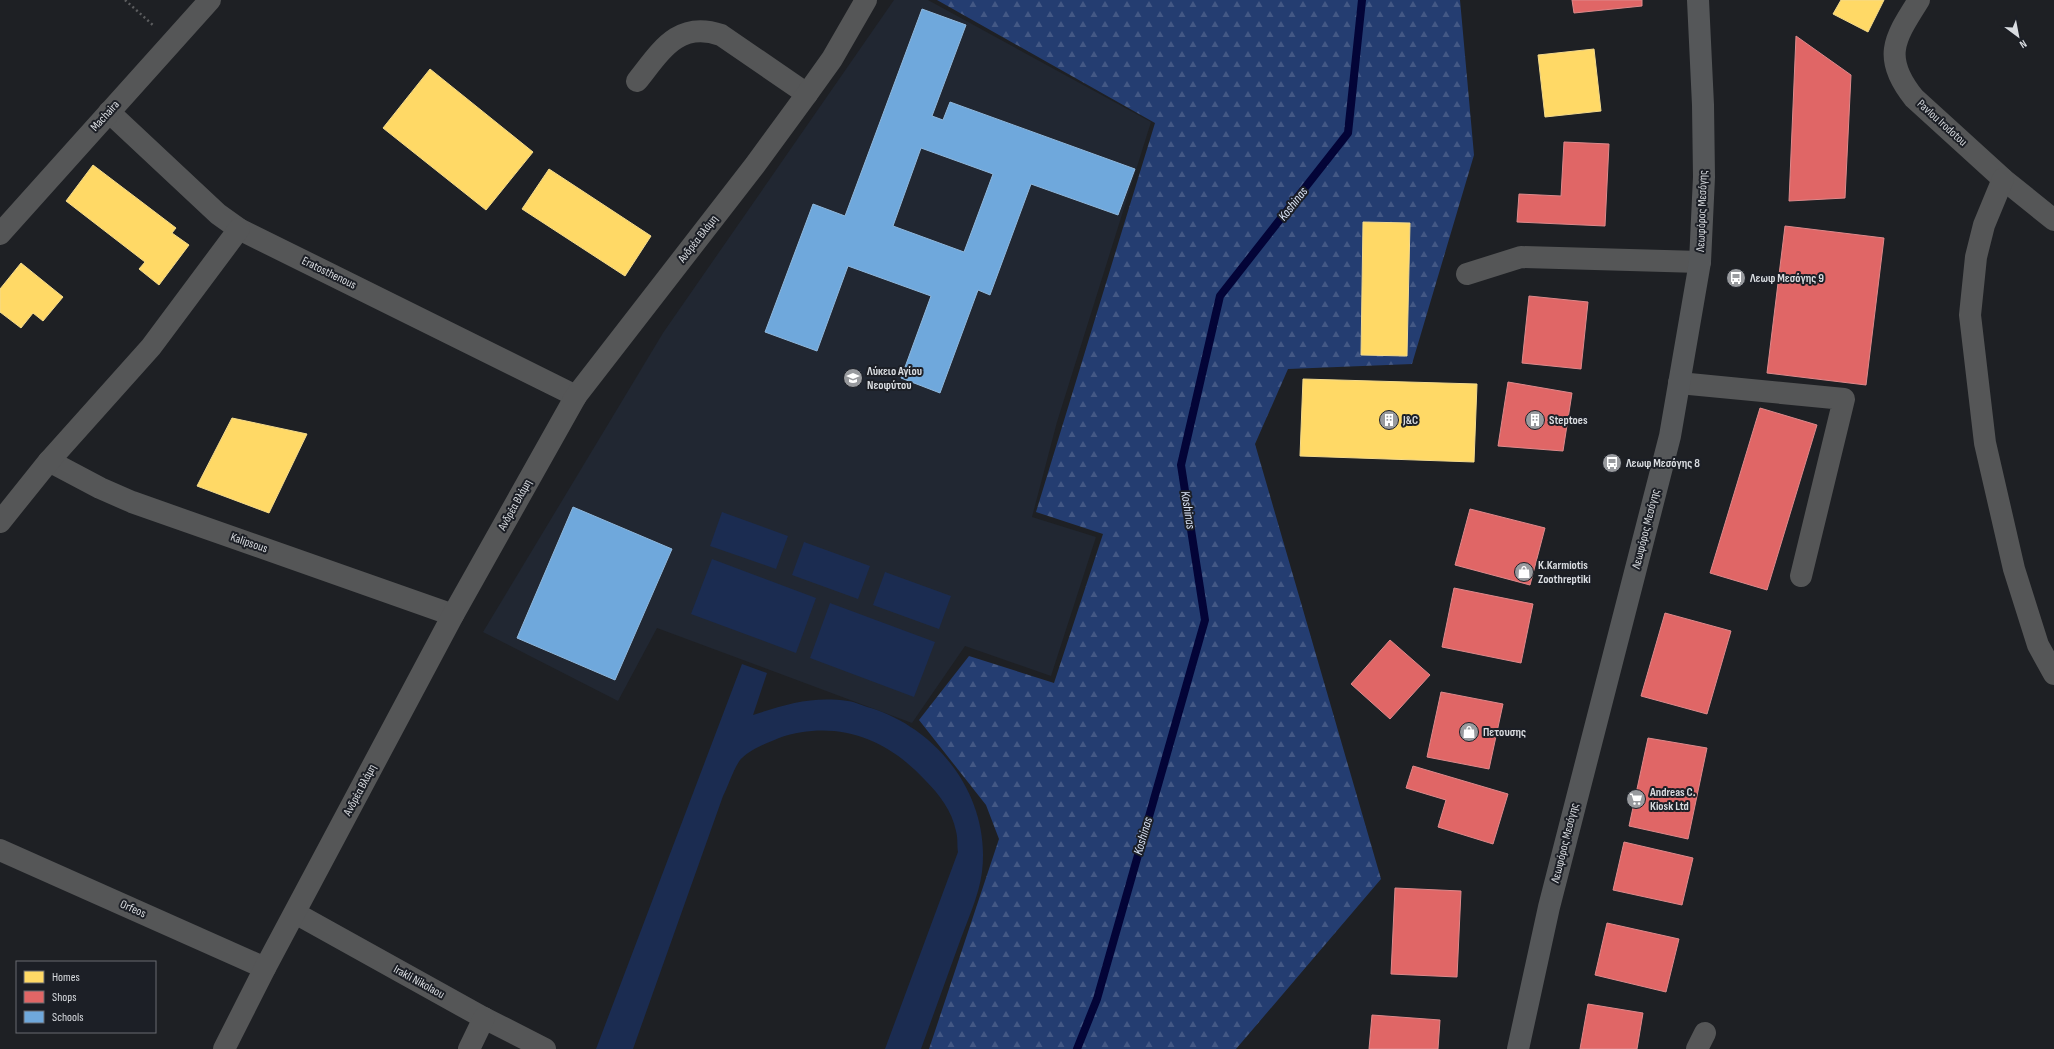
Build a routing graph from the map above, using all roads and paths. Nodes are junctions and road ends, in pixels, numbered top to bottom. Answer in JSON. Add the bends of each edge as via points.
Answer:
{"nodes":[{"id":1,"x":125,"y":0,"type":"edge"},
{"id":2,"x":210,"y":0,"type":"edge"},
{"id":3,"x":866,"y":0,"type":"edge"},
{"id":4,"x":1698,"y":0,"type":"edge"},
{"id":5,"x":1919,"y":0,"type":"edge"},
{"id":6,"x":172,"y":42,"type":"junction"},
{"id":7,"x":637,"y":81,"type":"dead end"},
{"id":8,"x":807,"y":94,"type":"junction"},
{"id":9,"x":108,"y":112,"type":"junction"},
{"id":10,"x":2003,"y":179,"type":"junction"},
{"id":11,"x":2054,"y":220,"type":"edge"},
{"id":12,"x":239,"y":229,"type":"junction"},
{"id":13,"x":0,"y":234,"type":"edge"},
{"id":14,"x":1700,"y":262,"type":"junction"},
{"id":15,"x":1467,"y":274,"type":"dead end"},
{"id":16,"x":1679,"y":383,"type":"junction"},
{"id":17,"x":576,"y":396,"type":"junction"},
{"id":18,"x":49,"y":461,"type":"junction"},
{"id":19,"x":0,"y":522,"type":"edge"},
{"id":20,"x":1801,"y":576,"type":"dead end"},
{"id":21,"x":453,"y":614,"type":"junction"},
{"id":22,"x":2054,"y":674,"type":"edge"},
{"id":23,"x":0,"y":850,"type":"edge"},
{"id":24,"x":295,"y":913,"type":"junction"},
{"id":25,"x":265,"y":968,"type":"junction"},
{"id":26,"x":484,"y":1018,"type":"junction"},
{"id":27,"x":224,"y":1049,"type":"edge"},
{"id":28,"x":469,"y":1049,"type":"edge"},
{"id":29,"x":545,"y":1049,"type":"edge"},
{"id":30,"x":1518,"y":1049,"type":"edge"}],
"edges":[{"from":1,"to":6,"type":"path"},
{"from":2,"to":6,"type":"street","name":"Machaira"},
{"from":3,"to":8,"type":"street","name":"Ανδρέα Βλάμη","via":[[832,59]]},
{"from":4,"to":14,"type":"main road","name":"Λεωφόρος Μεσόγης","via":[[1704,177]]},
{"from":5,"to":10,"type":"street","name":"Pavlou Irodotou","via":[[1899,32],[1894,49],[1897,69],[1903,84],[1914,98]]},
{"from":6,"to":9,"type":"street","name":"Machaira"},
{"from":7,"to":8,"type":"street","via":[[665,45],[693,31],[708,30],[721,35]]},
{"from":8,"to":17,"type":"street","name":"Ανδρέα Βλάμη"},
{"from":9,"to":12,"type":"street","name":"Eratosthenous","via":[[214,210]]},
{"from":9,"to":13,"type":"street","name":"Machaira"},
{"from":10,"to":11,"type":"street","name":"Pavlou Irodotou"},
{"from":10,"to":22,"type":"street","via":[[1984,225],[1976,257],[1971,323],[1985,443],[2014,569],[2038,645]]},
{"from":12,"to":17,"type":"street","name":"Eratosthenous"},
{"from":12,"to":18,"type":"street","via":[[151,347]]},
{"from":14,"to":15,"type":"street","via":[[1521,257]]},
{"from":14,"to":16,"type":"main road","name":"Λεωφόρος Μεσόγης"},
{"from":16,"to":20,"type":"street","via":[[1844,399]]},
{"from":16,"to":30,"type":"main road","name":"Λεωφόρος Μεσόγης","via":[[1670,436],[1549,907]]},
{"from":17,"to":21,"type":"street","name":"Ανδρέα Βλάμη"},
{"from":18,"to":19,"type":"street"},
{"from":18,"to":21,"type":"street","name":"Kalipsous","via":[[132,502]]},
{"from":21,"to":24,"type":"street","name":"Ανδρέα Βλάμη"},
{"from":23,"to":25,"type":"street","name":"Orfeos"},
{"from":24,"to":25,"type":"street","name":"Ανδρέα Βλάμη"},
{"from":24,"to":26,"type":"street","name":"Irakli Nikolaou"},
{"from":25,"to":27,"type":"street","name":"Ανδρέα Βλάμη"},
{"from":26,"to":28,"type":"street"},
{"from":26,"to":29,"type":"street","name":"Irakli Nikolaou"}]}
